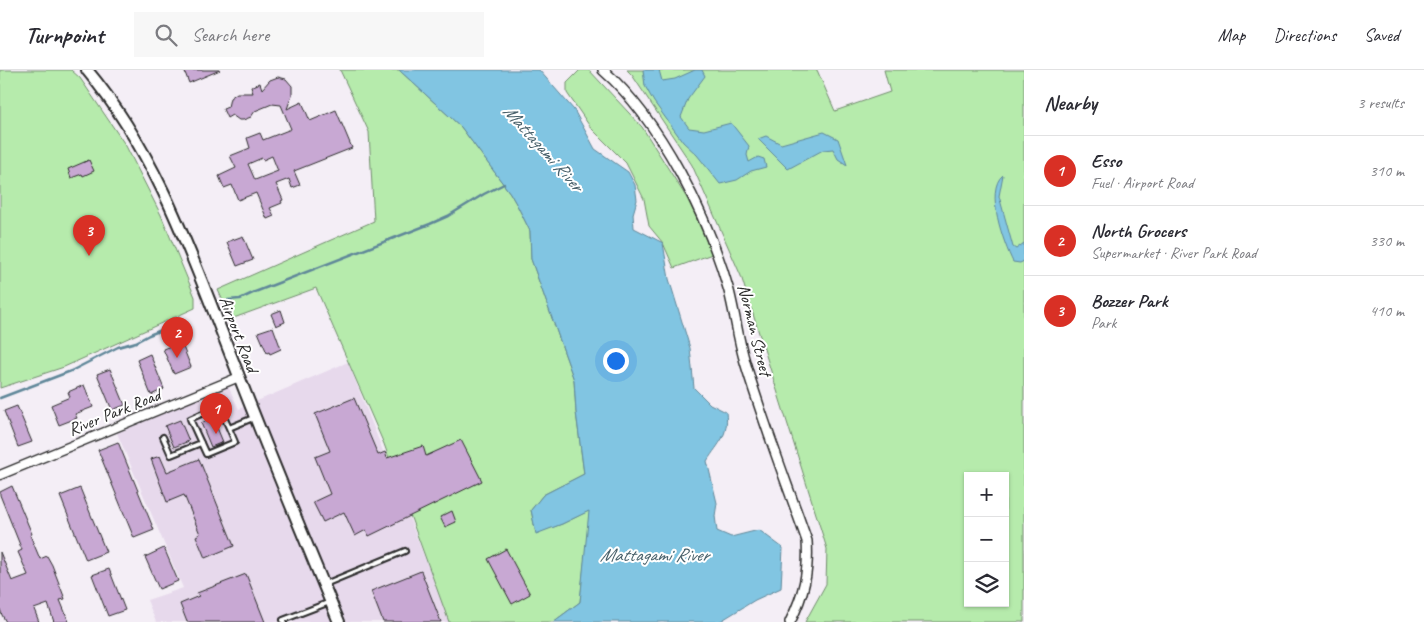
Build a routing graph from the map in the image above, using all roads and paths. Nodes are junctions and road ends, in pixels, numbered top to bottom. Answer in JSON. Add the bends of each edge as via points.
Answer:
{"nodes":[{"id":1,"x":87,"y":70,"type":"edge"},
{"id":2,"x":603,"y":70,"type":"edge"},
{"id":3,"x":239,"y":377,"type":"junction"},
{"id":4,"x":255,"y":417,"type":"junction"},
{"id":5,"x":229,"y":428,"type":"junction"},
{"id":6,"x":163,"y":437,"type":"dead end"},
{"id":7,"x":201,"y":443,"type":"junction"},
{"id":8,"x":0,"y":475,"type":"edge"},
{"id":9,"x":405,"y":551,"type":"dead end"},
{"id":10,"x":323,"y":585,"type":"junction"},
{"id":11,"x":330,"y":602,"type":"junction"},
{"id":12,"x":284,"y":622,"type":"edge"},
{"id":13,"x":338,"y":622,"type":"edge"},
{"id":14,"x":790,"y":622,"type":"edge"}],
"edges":[{"from":1,"to":3,"type":"main road","name":"Airport Road","via":[[108,94],[154,171],[173,210]]},
{"from":2,"to":14,"type":"street","name":"Norman Street","via":[[637,106],[667,150],[711,236],[729,292],[744,359],[807,541],[805,585]]},
{"from":3,"to":4,"type":"main road","name":"Airport Road"},
{"from":3,"to":8,"type":"street","name":"River Park Road"},
{"from":4,"to":5,"type":"lane"},
{"from":4,"to":10,"type":"main road","name":"Airport Road"},
{"from":5,"to":7,"type":"lane","via":[[235,442],[206,454]]},
{"from":5,"to":7,"type":"lane","via":[[220,406],[190,419]]},
{"from":6,"to":7,"type":"lane","via":[[171,455]]},
{"from":9,"to":10,"type":"lane"},
{"from":10,"to":11,"type":"main road","name":"Airport Road"},
{"from":11,"to":12,"type":"lane"},
{"from":11,"to":13,"type":"main road","name":"Airport Road"}]}
